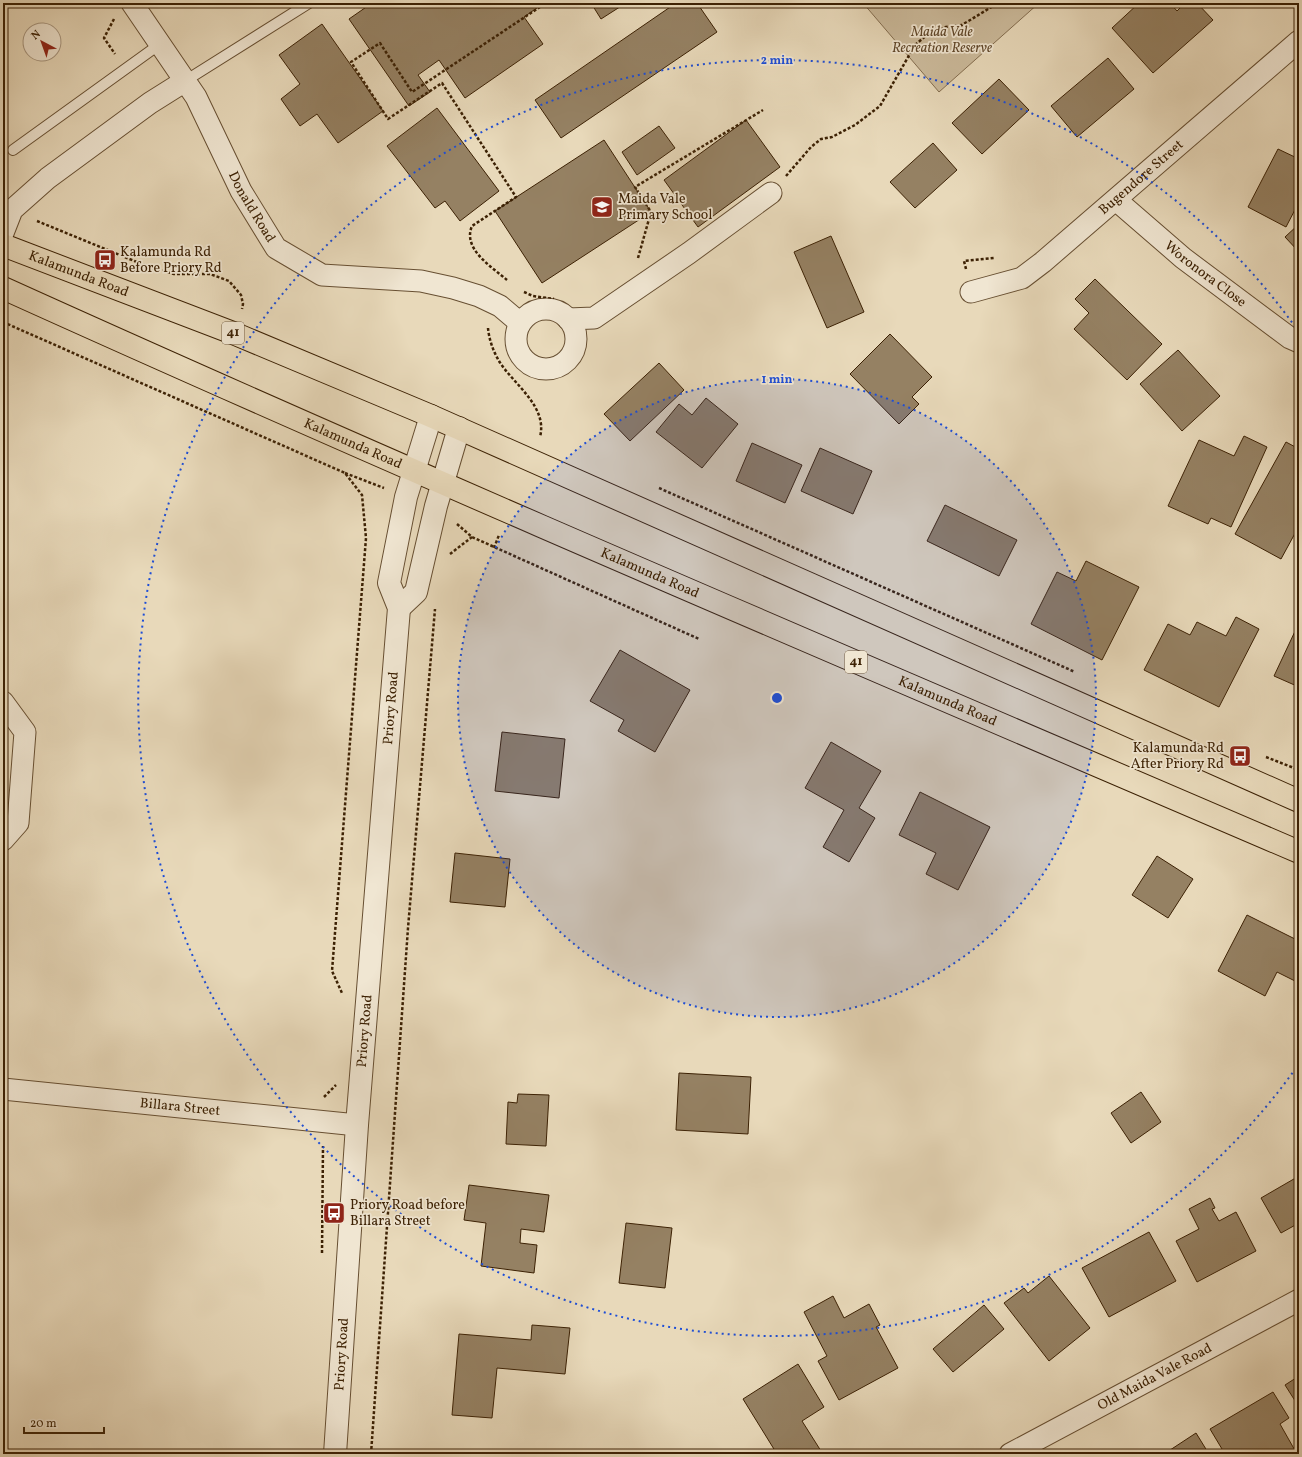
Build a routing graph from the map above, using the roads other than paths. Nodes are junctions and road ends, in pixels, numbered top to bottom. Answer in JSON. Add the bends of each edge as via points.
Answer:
{"nodes":[{"id":1,"x":132,"y":3,"type":"edge"},
{"id":2,"x":309,"y":3,"type":"edge"},
{"id":3,"x":1299,"y":41,"type":"edge"},
{"id":4,"x":160,"y":44,"type":"junction"},
{"id":5,"x":185,"y":81,"type":"junction"},
{"id":6,"x":13,"y":150,"type":"dead end"},
{"id":7,"x":771,"y":193,"type":"road end"},
{"id":8,"x":1116,"y":200,"type":"junction"},
{"id":9,"x":3,"y":234,"type":"edge"},
{"id":10,"x":3,"y":245,"type":"edge"},
{"id":11,"x":3,"y":288,"type":"edge"},
{"id":12,"x":971,"y":292,"type":"dead end"},
{"id":13,"x":568,"y":319,"type":"junction"},
{"id":14,"x":520,"y":323,"type":"junction"},
{"id":15,"x":1299,"y":342,"type":"edge"},
{"id":16,"x":431,"y":416,"type":"junction"},
{"id":17,"x":459,"y":428,"type":"junction"},
{"id":18,"x":414,"y":471,"type":"junction"},
{"id":19,"x":442,"y":483,"type":"junction"},
{"id":20,"x":399,"y":608,"type":"junction"},
{"id":21,"x":3,"y":702,"type":"edge"},
{"id":22,"x":1299,"y":801,"type":"edge"},
{"id":23,"x":3,"y":840,"type":"edge"},
{"id":24,"x":1299,"y":852,"type":"edge"},
{"id":25,"x":3,"y":1089,"type":"edge"},
{"id":26,"x":357,"y":1125,"type":"junction"},
{"id":27,"x":1299,"y":1300,"type":"edge"},
{"id":28,"x":335,"y":1454,"type":"edge"},
{"id":29,"x":1010,"y":1454,"type":"edge"}],
"edges":[{"from":1,"to":4,"type":"street","name":"Donald Road"},
{"from":2,"to":5,"type":"lane"},
{"from":3,"to":8,"type":"street","name":"Bugendore Street"},
{"from":4,"to":5,"type":"street","name":"Donald Road"},
{"from":4,"to":6,"type":"lane"},
{"from":5,"to":9,"type":"street","via":[[150,103],[48,178],[12,210]]},
{"from":5,"to":14,"type":"street","name":"Donald Road","via":[[196,97],[241,191],[276,248],[322,275],[421,281],[453,288],[500,306]]},
{"from":7,"to":13,"type":"street","via":[[689,254],[594,318]]},
{"from":8,"to":12,"type":"street","name":"Bugendore Street","via":[[1022,278]]},
{"from":8,"to":15,"type":"street","name":"Woronora Close","via":[[1183,258],[1290,338]]},
{"from":10,"to":16,"type":"main road","name":"Kalamunda Road","number":"41","via":[[233,333]]},
{"from":11,"to":18,"type":"main road","name":"Kalamunda Road","number":"41"},
{"from":13,"to":14,"type":"street","via":[[561,313],[544,309],[526,315]]},
{"from":13,"to":14,"type":"street","via":[[576,337],[574,351],[567,362],[548,370],[528,365],[519,355],[515,335]]},
{"from":16,"to":17,"type":"main road","name":"Kalamunda Road","number":"41"},
{"from":16,"to":18,"type":"street","name":"Priory Road"},
{"from":17,"to":19,"type":"street"},
{"from":17,"to":22,"type":"main road","name":"Kalamunda Road","number":"41"},
{"from":18,"to":19,"type":"main road","name":"Kalamunda Road","number":"41"},
{"from":18,"to":20,"type":"street","name":"Priory Road","via":[[406,497],[389,583]]},
{"from":19,"to":20,"type":"street","via":[[416,592]]},
{"from":19,"to":24,"type":"main road","name":"Kalamunda Road","number":"41"},
{"from":20,"to":26,"type":"street","name":"Priory Road"},
{"from":21,"to":23,"type":"street","via":[[25,732],[18,823]]},
{"from":25,"to":26,"type":"street","name":"Billara Street"},
{"from":26,"to":28,"type":"street","name":"Priory Road"},
{"from":27,"to":29,"type":"street","name":"Old Maida Vale Road"}]}
